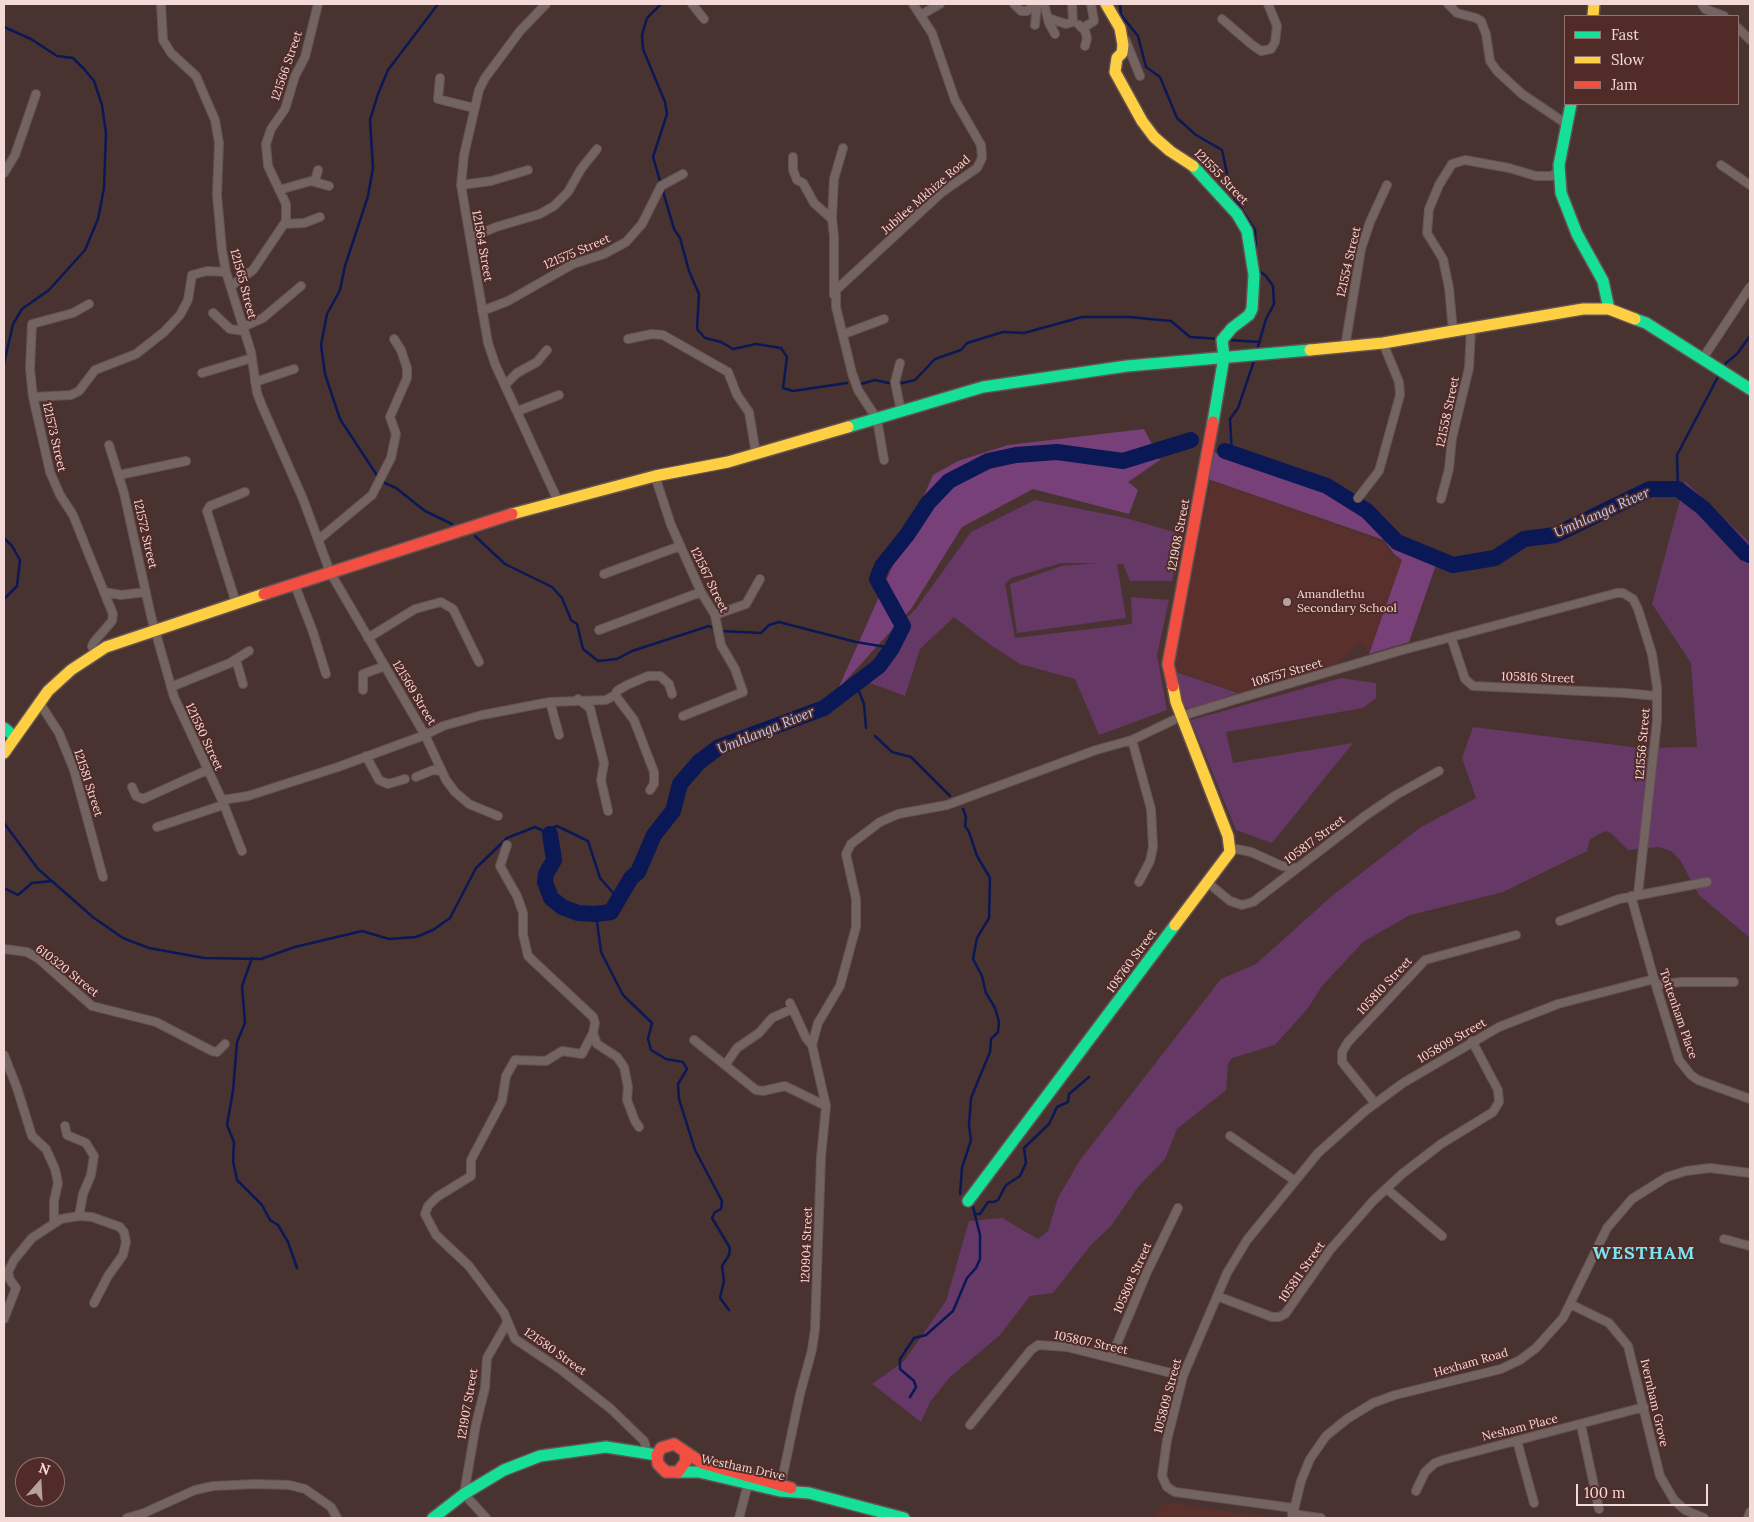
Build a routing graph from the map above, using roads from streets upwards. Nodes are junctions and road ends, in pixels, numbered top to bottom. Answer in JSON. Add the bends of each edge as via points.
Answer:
{"nodes":[{"id":1,"x":162,"y":4,"type":"edge"},
{"id":2,"x":318,"y":4,"type":"edge"},
{"id":3,"x":546,"y":4,"type":"edge"},
{"id":4,"x":692,"y":4,"type":"edge"},
{"id":5,"x":913,"y":4,"type":"edge"},
{"id":6,"x":940,"y":4,"type":"edge"},
{"id":7,"x":1014,"y":4,"type":"edge"},
{"id":8,"x":1036,"y":4,"type":"edge"},
{"id":9,"x":1044,"y":4,"type":"edge"},
{"id":10,"x":1072,"y":4,"type":"edge"},
{"id":11,"x":1091,"y":4,"type":"edge"},
{"id":12,"x":1106,"y":4,"type":"edge"},
{"id":13,"x":1268,"y":4,"type":"edge"},
{"id":14,"x":1448,"y":4,"type":"edge"},
{"id":15,"x":1702,"y":4,"type":"edge"},
{"id":16,"x":1022,"y":7,"type":"edge"},
{"id":17,"x":921,"y":15,"type":"junction"},
{"id":18,"x":1721,"y":15,"type":"edge"},
{"id":19,"x":1048,"y":18,"type":"junction"},
{"id":20,"x":704,"y":19,"type":"dead end"},
{"id":21,"x":1222,"y":19,"type":"dead end"},
{"id":22,"x":1074,"y":22,"type":"junction"},
{"id":23,"x":1035,"y":25,"type":"dead end"},
{"id":24,"x":1083,"y":28,"type":"junction"},
{"id":25,"x":1120,"y":28,"type":"junction"},
{"id":26,"x":1739,"y":29,"type":"edge"},
{"id":27,"x":1056,"y":34,"type":"dead end"},
{"id":28,"x":1750,"y":40,"type":"edge"},
{"id":29,"x":1085,"y":46,"type":"dead end"},
{"id":30,"x":1140,"y":76,"type":"dead end"},
{"id":31,"x":440,"y":78,"type":"dead end"},
{"id":32,"x":36,"y":94,"type":"dead end"},
{"id":33,"x":1571,"y":105,"type":"edge"},
{"id":34,"x":474,"y":108,"type":"junction"},
{"id":35,"x":1565,"y":122,"type":"junction"},
{"id":36,"x":843,"y":148,"type":"dead end"},
{"id":37,"x":597,"y":149,"type":"dead end"},
{"id":38,"x":793,"y":157,"type":"dead end"},
{"id":39,"x":1721,"y":165,"type":"dead end"},
{"id":40,"x":318,"y":170,"type":"dead end"},
{"id":41,"x":528,"y":170,"type":"dead end"},
{"id":42,"x":1559,"y":170,"type":"junction"},
{"id":43,"x":4,"y":173,"type":"edge"},
{"id":44,"x":683,"y":174,"type":"dead end"},
{"id":45,"x":315,"y":181,"type":"junction"},
{"id":46,"x":461,"y":185,"type":"junction"},
{"id":47,"x":1388,"y":185,"type":"dead end"},
{"id":48,"x":1750,"y":185,"type":"edge"},
{"id":49,"x":330,"y":186,"type":"dead end"},
{"id":50,"x":279,"y":190,"type":"junction"},
{"id":51,"x":320,"y":217,"type":"dead end"},
{"id":52,"x":832,"y":219,"type":"junction"},
{"id":53,"x":284,"y":224,"type":"junction"},
{"id":54,"x":470,"y":238,"type":"junction"},
{"id":55,"x":226,"y":272,"type":"junction"},
{"id":56,"x":231,"y":286,"type":"junction"},
{"id":57,"x":302,"y":286,"type":"dead end"},
{"id":58,"x":1750,"y":287,"type":"edge"},
{"id":59,"x":835,"y":300,"type":"junction"},
{"id":60,"x":90,"y":304,"type":"dead end"},
{"id":61,"x":1608,"y":308,"type":"junction"},
{"id":62,"x":482,"y":311,"type":"junction"},
{"id":63,"x":213,"y":313,"type":"dead end"},
{"id":64,"x":884,"y":319,"type":"dead end"},
{"id":65,"x":1471,"y":328,"type":"junction"},
{"id":66,"x":244,"y":329,"type":"junction"},
{"id":67,"x":1453,"y":331,"type":"junction"},
{"id":68,"x":844,"y":334,"type":"junction"},
{"id":69,"x":394,"y":339,"type":"dead end"},
{"id":70,"x":628,"y":339,"type":"dead end"},
{"id":71,"x":1383,"y":343,"type":"junction"},
{"id":72,"x":1345,"y":347,"type":"junction"},
{"id":73,"x":547,"y":350,"type":"dead end"},
{"id":74,"x":1228,"y":356,"type":"junction"},
{"id":75,"x":252,"y":358,"type":"junction"},
{"id":76,"x":1707,"y":360,"type":"junction"},
{"id":77,"x":900,"y":363,"type":"dead end"},
{"id":78,"x":294,"y":369,"type":"dead end"},
{"id":79,"x":202,"y":373,"type":"dead end"},
{"id":80,"x":256,"y":382,"type":"junction"},
{"id":81,"x":505,"y":386,"type":"junction"},
{"id":82,"x":1750,"y":389,"type":"edge"},
{"id":83,"x":559,"y":395,"type":"dead end"},
{"id":84,"x":33,"y":397,"type":"junction"},
{"id":85,"x":518,"y":411,"type":"junction"},
{"id":86,"x":901,"y":411,"type":"junction"},
{"id":87,"x":877,"y":419,"type":"junction"},
{"id":88,"x":110,"y":445,"type":"dead end"},
{"id":89,"x":756,"y":454,"type":"junction"},
{"id":90,"x":884,"y":460,"type":"dead end"},
{"id":91,"x":186,"y":461,"type":"dead end"},
{"id":92,"x":119,"y":475,"type":"junction"},
{"id":93,"x":655,"y":476,"type":"junction"},
{"id":94,"x":245,"y":492,"type":"dead end"},
{"id":95,"x":1358,"y":498,"type":"dead end"},
{"id":96,"x":1441,"y":499,"type":"dead end"},
{"id":97,"x":558,"y":501,"type":"junction"},
{"id":98,"x":318,"y":540,"type":"junction"},
{"id":99,"x":680,"y":546,"type":"junction"},
{"id":100,"x":330,"y":572,"type":"junction"},
{"id":101,"x":604,"y":574,"type":"dead end"},
{"id":102,"x":760,"y":579,"type":"dead end"},
{"id":103,"x":294,"y":583,"type":"junction"},
{"id":104,"x":104,"y":592,"type":"junction"},
{"id":105,"x":146,"y":592,"type":"junction"},
{"id":106,"x":701,"y":592,"type":"junction"},
{"id":107,"x":1633,"y":599,"type":"joint"},
{"id":108,"x":236,"y":603,"type":"junction"},
{"id":109,"x":715,"y":615,"type":"junction"},
{"id":110,"x":154,"y":629,"type":"junction"},
{"id":111,"x":599,"y":630,"type":"dead end"},
{"id":112,"x":1451,"y":637,"type":"junction"},
{"id":113,"x":368,"y":638,"type":"junction"},
{"id":114,"x":249,"y":651,"type":"dead end"},
{"id":115,"x":95,"y":653,"type":"junction"},
{"id":116,"x":236,"y":660,"type":"junction"},
{"id":117,"x":479,"y":662,"type":"dead end"},
{"id":118,"x":385,"y":666,"type":"junction"},
{"id":119,"x":326,"y":674,"type":"dead end"},
{"id":120,"x":243,"y":684,"type":"dead end"},
{"id":121,"x":172,"y":687,"type":"junction"},
{"id":122,"x":363,"y":690,"type":"dead end"},
{"id":123,"x":672,"y":694,"type":"dead end"},
{"id":124,"x":616,"y":695,"type":"junction"},
{"id":125,"x":1657,"y":696,"type":"junction"},
{"id":126,"x":578,"y":700,"type":"junction"},
{"id":127,"x":39,"y":702,"type":"junction"},
{"id":128,"x":550,"y":702,"type":"junction"},
{"id":129,"x":683,"y":716,"type":"dead end"},
{"id":130,"x":1182,"y":716,"type":"junction"},
{"id":131,"x":4,"y":728,"type":"edge"},
{"id":132,"x":425,"y":735,"type":"junction"},
{"id":133,"x":559,"y":735,"type":"dead end"},
{"id":134,"x":15,"y":737,"type":"junction"},
{"id":135,"x":1132,"y":740,"type":"junction"},
{"id":136,"x":4,"y":753,"type":"edge"},
{"id":137,"x":366,"y":756,"type":"junction"},
{"id":138,"x":207,"y":770,"type":"junction"},
{"id":139,"x":442,"y":771,"type":"junction"},
{"id":140,"x":1439,"y":771,"type":"dead end"},
{"id":141,"x":416,"y":778,"type":"dead end"},
{"id":142,"x":405,"y":779,"type":"dead end"},
{"id":143,"x":132,"y":787,"type":"dead end"},
{"id":144,"x":650,"y":790,"type":"dead end"},
{"id":145,"x":223,"y":803,"type":"junction"},
{"id":146,"x":608,"y":811,"type":"dead end"},
{"id":147,"x":498,"y":816,"type":"dead end"},
{"id":148,"x":157,"y":827,"type":"dead end"},
{"id":149,"x":507,"y":845,"type":"dead end"},
{"id":150,"x":1231,"y":848,"type":"junction"},
{"id":151,"x":242,"y":851,"type":"dead end"},
{"id":152,"x":1297,"y":868,"type":"junction"},
{"id":153,"x":103,"y":877,"type":"dead end"},
{"id":154,"x":1139,"y":882,"type":"dead end"},
{"id":155,"x":1207,"y":882,"type":"junction"},
{"id":156,"x":1707,"y":882,"type":"dead end"},
{"id":157,"x":1635,"y":895,"type":"junction"},
{"id":158,"x":1560,"y":921,"type":"dead end"},
{"id":159,"x":1516,"y":935,"type":"dead end"},
{"id":160,"x":4,"y":949,"type":"edge"},
{"id":161,"x":1655,"y":982,"type":"junction"},
{"id":162,"x":1734,"y":982,"type":"dead end"},
{"id":163,"x":593,"y":1033,"type":"junction"},
{"id":164,"x":694,"y":1040,"type":"dead end"},
{"id":165,"x":1472,"y":1041,"type":"junction"},
{"id":166,"x":225,"y":1044,"type":"dead end"},
{"id":167,"x":812,"y":1045,"type":"junction"},
{"id":168,"x":4,"y":1054,"type":"edge"},
{"id":169,"x":726,"y":1064,"type":"junction"},
{"id":170,"x":1750,"y":1099,"type":"edge"},
{"id":171,"x":1375,"y":1103,"type":"junction"},
{"id":172,"x":826,"y":1106,"type":"junction"},
{"id":173,"x":64,"y":1126,"type":"dead end"},
{"id":174,"x":639,"y":1127,"type":"dead end"},
{"id":175,"x":1230,"y":1136,"type":"dead end"},
{"id":176,"x":1750,"y":1173,"type":"edge"},
{"id":177,"x":1294,"y":1180,"type":"junction"},
{"id":178,"x":1387,"y":1189,"type":"junction"},
{"id":179,"x":968,"y":1201,"type":"dead end"},
{"id":180,"x":1178,"y":1208,"type":"dead end"},
{"id":181,"x":79,"y":1216,"type":"junction"},
{"id":182,"x":54,"y":1222,"type":"junction"},
{"id":183,"x":1442,"y":1236,"type":"dead end"},
{"id":184,"x":1724,"y":1239,"type":"dead end"},
{"id":185,"x":1750,"y":1246,"type":"edge"},
{"id":186,"x":1217,"y":1296,"type":"junction"},
{"id":187,"x":94,"y":1303,"type":"dead end"},
{"id":188,"x":1570,"y":1304,"type":"junction"},
{"id":189,"x":4,"y":1319,"type":"edge"},
{"id":190,"x":507,"y":1323,"type":"junction"},
{"id":191,"x":1111,"y":1358,"type":"junction"},
{"id":192,"x":1183,"y":1376,"type":"junction"},
{"id":193,"x":1644,"y":1408,"type":"junction"},
{"id":194,"x":970,"y":1425,"type":"dead end"},
{"id":195,"x":1581,"y":1425,"type":"junction"},
{"id":196,"x":1517,"y":1441,"type":"junction"},
{"id":197,"x":685,"y":1452,"type":"junction"},
{"id":198,"x":652,"y":1454,"type":"junction"},
{"id":199,"x":678,"y":1472,"type":"junction"},
{"id":200,"x":748,"y":1484,"type":"junction"},
{"id":201,"x":781,"y":1488,"type":"junction"},
{"id":202,"x":1416,"y":1491,"type":"dead end"},
{"id":203,"x":464,"y":1494,"type":"junction"},
{"id":204,"x":1534,"y":1503,"type":"dead end"},
{"id":205,"x":1599,"y":1509,"type":"dead end"},
{"id":206,"x":1750,"y":1512,"type":"edge"},
{"id":207,"x":1292,"y":1514,"type":"edge"},
{"id":208,"x":1691,"y":1516,"type":"edge"},
{"id":209,"x":127,"y":1518,"type":"edge"},
{"id":210,"x":337,"y":1518,"type":"edge"},
{"id":211,"x":433,"y":1518,"type":"edge"},
{"id":212,"x":486,"y":1518,"type":"edge"},
{"id":213,"x":740,"y":1518,"type":"edge"},
{"id":214,"x":904,"y":1518,"type":"edge"},
{"id":215,"x":1321,"y":1518,"type":"edge"},
{"id":216,"x":1704,"y":1518,"type":"edge"},
{"id":217,"x":1748,"y":1518,"type":"edge"}],
"edges":[{"from":1,"to":55,"type":"street","name":"121565 Street","via":[[163,40],[171,53],[196,76],[215,120],[219,143],[218,214]]},
{"from":2,"to":50,"type":"street","name":"121566 Street","via":[[305,56],[285,109],[268,135],[266,144],[266,156]]},
{"from":3,"to":34,"type":"street","name":"121564 Street","via":[[520,31],[485,78]]},
{"from":4,"to":20,"type":"street"},
{"from":5,"to":17,"type":"street","name":"Jubilee Mkhize Road"},
{"from":6,"to":17,"type":"street"},
{"from":7,"to":16,"type":"street"},
{"from":8,"to":16,"type":"street","via":[[1027,11]]},
{"from":8,"to":23,"type":"street"},
{"from":9,"to":19,"type":"street"},
{"from":10,"to":22,"type":"street"},
{"from":11,"to":24,"type":"street","via":[[1094,21]]},
{"from":12,"to":25,"type":"street","name":"121555 Street"},
{"from":13,"to":21,"type":"street","via":[[1277,26],[1271,49],[1262,51]]},
{"from":14,"to":35,"type":"street","via":[[1457,14],[1481,21],[1490,61],[1505,80]]},
{"from":15,"to":18,"type":"street","via":[[1705,9]]},
{"from":17,"to":59,"type":"street","name":"Jubilee Mkhize Road","via":[[935,41],[959,109],[981,145],[982,158],[977,168],[941,193],[844,280],[836,290]]},
{"from":19,"to":22,"type":"street","via":[[1066,24]]},
{"from":19,"to":27,"type":"street"},
{"from":22,"to":24,"type":"street"},
{"from":24,"to":29,"type":"street","via":[[1087,38]]},
{"from":25,"to":30,"type":"street"},
{"from":25,"to":74,"type":"street","name":"121555 Street","via":[[1122,53],[1117,58],[1115,72],[1142,121],[1170,151],[1191,163],[1237,214],[1247,231],[1254,275],[1252,309],[1222,340]]},
{"from":26,"to":28,"type":"street"},
{"from":31,"to":34,"type":"street","via":[[438,99]]},
{"from":32,"to":43,"type":"street","via":[[15,155]]},
{"from":33,"to":35,"type":"street"},
{"from":34,"to":46,"type":"street","name":"121564 Street"},
{"from":35,"to":42,"type":"street"},
{"from":36,"to":52,"type":"street","via":[[834,179]]},
{"from":37,"to":54,"type":"street","via":[[568,192],[554,206]]},
{"from":38,"to":52,"type":"street","via":[[797,180],[803,183],[814,203]]},
{"from":39,"to":48,"type":"street"},
{"from":40,"to":45,"type":"street"},
{"from":41,"to":46,"type":"street","via":[[491,181]]},
{"from":42,"to":61,"type":"street","via":[[1565,208],[1603,281]]},
{"from":42,"to":67,"type":"street","via":[[1552,176],[1536,176],[1464,160],[1452,164],[1429,209],[1427,233],[1443,259]]},
{"from":44,"to":62,"type":"street","name":"121575 Street","via":[[661,186],[642,224],[626,242],[574,264],[508,301]]},
{"from":45,"to":49,"type":"street"},
{"from":45,"to":50,"type":"street","via":[[300,182]]},
{"from":46,"to":54,"type":"street","name":"121564 Street"},
{"from":47,"to":72,"type":"street","name":"121554 Street","via":[[1361,250]]},
{"from":50,"to":53,"type":"street","name":"121566 Street","via":[[288,214]]},
{"from":51,"to":53,"type":"street","via":[[304,224]]},
{"from":52,"to":59,"type":"street"},
{"from":53,"to":56,"type":"street","via":[[253,270]]},
{"from":54,"to":62,"type":"street","name":"121564 Street"},
{"from":55,"to":56,"type":"street","name":"121565 Street"},
{"from":55,"to":84,"type":"street","via":[[192,274],[188,300],[180,315],[164,332],[136,354],[96,370],[79,391],[71,395]]},
{"from":56,"to":66,"type":"street","name":"121565 Street"},
{"from":57,"to":66,"type":"street"},
{"from":58,"to":76,"type":"street"},
{"from":59,"to":68,"type":"street"},
{"from":60,"to":84,"type":"street","name":"121573 Street","via":[[73,313],[32,324],[30,369]]},
{"from":61,"to":65,"type":"street","via":[[1583,309]]},
{"from":61,"to":76,"type":"street","via":[[1646,323]]},
{"from":62,"to":81,"type":"street","name":"121564 Street","via":[[490,350]]},
{"from":63,"to":66,"type":"street","via":[[230,329]]},
{"from":64,"to":68,"type":"street"},
{"from":65,"to":67,"type":"street"},
{"from":65,"to":96,"type":"street","name":"121558 Street","via":[[1469,368]]},
{"from":66,"to":75,"type":"street","name":"121565 Street"},
{"from":67,"to":71,"type":"street"},
{"from":68,"to":87,"type":"street","via":[[855,382]]},
{"from":69,"to":98,"type":"street","via":[[405,362],[406,384],[390,416],[396,434],[395,444],[380,483],[367,499]]},
{"from":70,"to":89,"type":"street","via":[[663,335],[728,372],[737,395],[749,412]]},
{"from":71,"to":72,"type":"street"},
{"from":71,"to":95,"type":"street","via":[[1397,376],[1400,395],[1379,471]]},
{"from":72,"to":74,"type":"street"},
{"from":73,"to":81,"type":"street","via":[[537,362],[517,373]]},
{"from":74,"to":86,"type":"street","via":[[1022,380],[982,387]]},
{"from":74,"to":130,"type":"street","name":"121908 Street","via":[[1169,652],[1168,672]]},
{"from":75,"to":79,"type":"street"},
{"from":75,"to":80,"type":"street","name":"121565 Street"},
{"from":76,"to":82,"type":"street"},
{"from":77,"to":86,"type":"street","via":[[895,382]]},
{"from":78,"to":80,"type":"street"},
{"from":80,"to":98,"type":"street","name":"121565 Street","via":[[262,406]]},
{"from":81,"to":85,"type":"street","name":"121564 Street"},
{"from":83,"to":85,"type":"street"},
{"from":84,"to":104,"type":"street","name":"121573 Street","via":[[50,472],[73,515]]},
{"from":85,"to":97,"type":"street","name":"121564 Street"},
{"from":86,"to":87,"type":"street"},
{"from":87,"to":89,"type":"street"},
{"from":87,"to":90,"type":"street"},
{"from":88,"to":92,"type":"street","name":"121572 Street"},
{"from":89,"to":93,"type":"street"},
{"from":91,"to":92,"type":"street"},
{"from":92,"to":105,"type":"street","name":"121572 Street"},
{"from":93,"to":97,"type":"street"},
{"from":93,"to":99,"type":"street","name":"121567 Street"},
{"from":94,"to":108,"type":"street","via":[[210,506],[207,511]]},
{"from":97,"to":100,"type":"street"},
{"from":98,"to":100,"type":"street","name":"121565 Street"},
{"from":99,"to":101,"type":"street"},
{"from":99,"to":106,"type":"street","name":"121567 Street"},
{"from":100,"to":103,"type":"street"},
{"from":100,"to":113,"type":"street","name":"121569 Street"},
{"from":102,"to":109,"type":"street","via":[[746,604]]},
{"from":103,"to":108,"type":"street"},
{"from":103,"to":119,"type":"street"},
{"from":104,"to":105,"type":"street"},
{"from":104,"to":115,"type":"street","name":"121573 Street","via":[[112,621],[94,642]]},
{"from":105,"to":110,"type":"street","name":"121572 Street"},
{"from":106,"to":109,"type":"street","name":"121567 Street"},
{"from":106,"to":111,"type":"street"},
{"from":107,"to":112,"type":"street","name":"108757 Street","via":[[1623,593],[1609,594]]},
{"from":107,"to":125,"type":"street","name":"121556 Street","via":[[1652,654]]},
{"from":108,"to":110,"type":"street"},
{"from":109,"to":129,"type":"street","name":"121567 Street","via":[[721,645],[735,669],[743,692]]},
{"from":110,"to":115,"type":"street"},
{"from":110,"to":121,"type":"street","name":"121580 Street"},
{"from":112,"to":125,"type":"street","name":"105816 Street","via":[[1465,679],[1473,686]]},
{"from":112,"to":130,"type":"street","name":"108757 Street"},
{"from":113,"to":117,"type":"street","via":[[415,609],[441,602],[452,609]]},
{"from":113,"to":118,"type":"street","name":"121569 Street"},
{"from":114,"to":116,"type":"street"},
{"from":115,"to":127,"type":"street","via":[[64,676]]},
{"from":116,"to":120,"type":"street"},
{"from":116,"to":121,"type":"street"},
{"from":118,"to":122,"type":"street","via":[[363,674]]},
{"from":118,"to":132,"type":"street","name":"121569 Street"},
{"from":121,"to":138,"type":"street","name":"121580 Street"},
{"from":123,"to":124,"type":"street","via":[[669,684],[660,676],[648,676],[627,685]]},
{"from":124,"to":126,"type":"street","name":"121569 Street","via":[[606,700]]},
{"from":124,"to":144,"type":"street","via":[[634,720],[654,772],[654,784]]},
{"from":125,"to":157,"type":"street","name":"121556 Street","via":[[1657,721]]},
{"from":126,"to":128,"type":"street","name":"121569 Street"},
{"from":126,"to":146,"type":"street","via":[[590,708],[604,763],[601,780]]},
{"from":127,"to":134,"type":"street"},
{"from":127,"to":153,"type":"street","name":"121581 Street","via":[[59,733],[74,770]]},
{"from":128,"to":132,"type":"street","name":"121569 Street","via":[[465,720]]},
{"from":128,"to":133,"type":"street"},
{"from":130,"to":135,"type":"street","name":"108757 Street"},
{"from":130,"to":150,"type":"street"},
{"from":131,"to":134,"type":"street"},
{"from":132,"to":137,"type":"street"},
{"from":132,"to":139,"type":"street"},
{"from":134,"to":136,"type":"street"},
{"from":135,"to":154,"type":"street","via":[[1151,809],[1153,847]]},
{"from":135,"to":167,"type":"street","name":"108757 Street","via":[[940,807],[898,814],[857,839],[846,854],[856,899],[856,927],[840,986],[818,1023]]},
{"from":137,"to":142,"type":"street","via":[[379,780],[388,784]]},
{"from":137,"to":145,"type":"street"},
{"from":138,"to":143,"type":"street","via":[[143,799],[136,796]]},
{"from":138,"to":145,"type":"street","name":"121580 Street"},
{"from":139,"to":141,"type":"street","via":[[433,770]]},
{"from":139,"to":147,"type":"street","via":[[455,792],[466,801]]},
{"from":140,"to":152,"type":"street","name":"105817 Street","via":[[1388,800]]},
{"from":145,"to":148,"type":"street"},
{"from":145,"to":151,"type":"street","name":"121580 Street"},
{"from":149,"to":163,"type":"street","via":[[500,866],[517,896],[528,956],[593,1017]]},
{"from":150,"to":152,"type":"street"},
{"from":150,"to":155,"type":"street","name":"108760 Street","via":[[1230,854]]},
{"from":152,"to":155,"type":"street","name":"105817 Street","via":[[1247,905],[1230,901]]},
{"from":155,"to":179,"type":"street","name":"108760 Street"},
{"from":156,"to":157,"type":"street"},
{"from":157,"to":158,"type":"street"},
{"from":157,"to":161,"type":"street","name":"Tottenham Place"},
{"from":159,"to":171,"type":"street","name":"105810 Street","via":[[1425,960],[1348,1042],[1342,1052],[1342,1062]]},
{"from":160,"to":166,"type":"street","name":"610320 Street","via":[[22,951],[39,959],[92,1006],[156,1022],[212,1051],[217,1052]]},
{"from":161,"to":162,"type":"street","name":"105809 Street"},
{"from":161,"to":165,"type":"street","name":"105809 Street","via":[[1558,1004]]},
{"from":161,"to":170,"type":"street","name":"Tottenham Place","via":[[1676,1053],[1685,1068],[1698,1080]]},
{"from":163,"to":174,"type":"street","via":[[597,1044],[617,1057],[624,1067],[627,1100]]},
{"from":163,"to":190,"type":"street","name":"121580 Street","via":[[582,1054],[562,1051],[546,1061],[515,1060],[506,1076],[502,1101],[471,1160],[470,1176],[437,1197],[425,1214],[432,1230],[469,1266],[504,1313]]},
{"from":164,"to":169,"type":"street"},
{"from":165,"to":171,"type":"street","name":"105809 Street"},
{"from":165,"to":178,"type":"street","name":"105811 Street","via":[[1498,1090],[1497,1107],[1441,1144]]},
{"from":167,"to":169,"type":"street","name":"120904 Street","via":[[791,1006],[737,1048]]},
{"from":167,"to":172,"type":"street","name":"120904 Street"},
{"from":168,"to":182,"type":"street","via":[[32,1136],[46,1148],[55,1170],[58,1183]]},
{"from":169,"to":172,"type":"street","via":[[756,1090],[785,1086]]},
{"from":171,"to":177,"type":"street","name":"105809 Street","via":[[1318,1153]]},
{"from":172,"to":201,"type":"street","name":"120904 Street","via":[[815,1329]]},
{"from":173,"to":181,"type":"street","via":[[67,1134],[86,1143],[94,1156]]},
{"from":175,"to":177,"type":"street"},
{"from":176,"to":188,"type":"street","name":"Hexham Road","via":[[1710,1168],[1686,1171],[1667,1177],[1632,1199],[1607,1228]]},
{"from":177,"to":186,"type":"street","name":"105809 Street","via":[[1247,1240]]},
{"from":178,"to":183,"type":"street"},
{"from":178,"to":186,"type":"street","name":"105811 Street","via":[[1356,1218],[1285,1314],[1279,1317],[1259,1313]]},
{"from":180,"to":191,"type":"street","name":"105808 Street"},
{"from":181,"to":182,"type":"street"},
{"from":181,"to":187,"type":"street","via":[[120,1227],[126,1238],[123,1255]]},
{"from":182,"to":189,"type":"street","via":[[32,1238],[14,1260],[8,1272],[16,1288]]},
{"from":184,"to":185,"type":"street"},
{"from":186,"to":192,"type":"street","name":"105809 Street"},
{"from":188,"to":193,"type":"street","name":"Ivernham Grove","via":[[1609,1323],[1623,1338],[1632,1357]]},
{"from":188,"to":207,"type":"street","name":"Hexham Road","via":[[1552,1333],[1520,1360],[1477,1376],[1395,1395],[1373,1403],[1347,1419],[1326,1436],[1310,1459],[1300,1481]]},
{"from":190,"to":198,"type":"street","name":"121580 Street","via":[[520,1344],[560,1369],[611,1409]]},
{"from":190,"to":203,"type":"street","name":"121907 Street","via":[[487,1358],[485,1388]]},
{"from":191,"to":192,"type":"street","name":"105807 Street"},
{"from":191,"to":194,"type":"street","name":"105807 Street","via":[[1057,1345],[1038,1345]]},
{"from":192,"to":207,"type":"street","name":"105809 Street","via":[[1161,1469],[1163,1482],[1172,1490],[1184,1493]]},
{"from":193,"to":195,"type":"street","name":"Nesham Place"},
{"from":193,"to":208,"type":"street","name":"Ivernham Grove","via":[[1660,1476],[1674,1500]]},
{"from":195,"to":196,"type":"street","name":"Nesham Place"},
{"from":195,"to":205,"type":"street"},
{"from":196,"to":202,"type":"street","name":"Nesham Place","via":[[1435,1463],[1425,1472]]},
{"from":196,"to":204,"type":"street"},
{"from":197,"to":198,"type":"street","via":[[678,1445],[669,1444]]},
{"from":197,"to":199,"type":"street","via":[[686,1461]]},
{"from":197,"to":201,"type":"street","name":"Westham Drive","via":[[702,1463]]},
{"from":198,"to":199,"type":"street","via":[[662,1470]]},
{"from":198,"to":203,"type":"street","via":[[606,1448],[553,1453],[504,1470]]},
{"from":199,"to":200,"type":"street","name":"Westham Drive","via":[[699,1472]]},
{"from":200,"to":201,"type":"street","name":"Westham Drive"},
{"from":200,"to":213,"type":"street"},
{"from":201,"to":214,"type":"street","name":"Westham Drive"},
{"from":203,"to":211,"type":"street"},
{"from":203,"to":212,"type":"street"},
{"from":206,"to":217,"type":"street"},
{"from":207,"to":215,"type":"street"},
{"from":208,"to":216,"type":"street","name":"Ivernham Grove"},
{"from":209,"to":210,"type":"street","via":[[196,1490],[256,1484],[306,1489],[330,1507]]}]}
